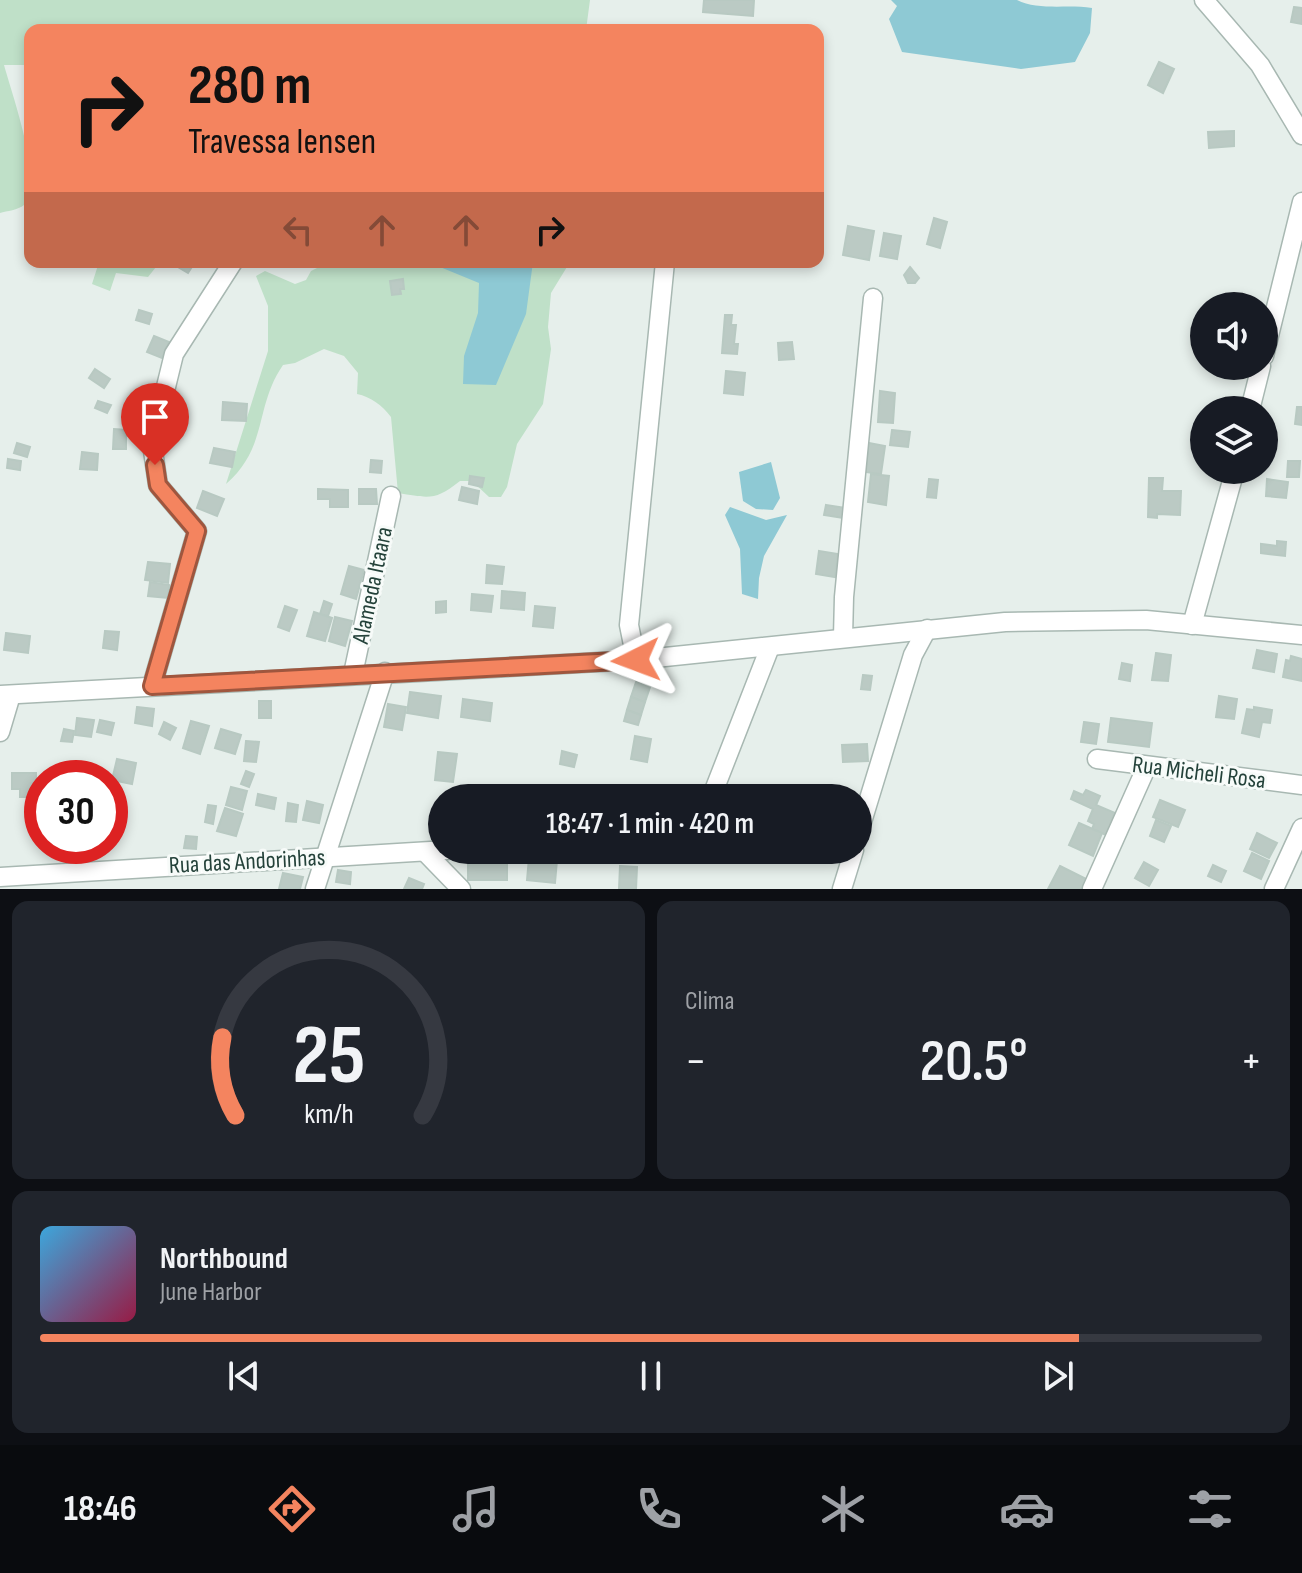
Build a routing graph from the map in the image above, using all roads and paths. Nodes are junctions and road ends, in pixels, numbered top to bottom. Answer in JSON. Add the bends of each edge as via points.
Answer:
{"nodes":[{"id":1,"x":1204,"y":0,"type":"edge"},
{"id":2,"x":1302,"y":135,"type":"edge"},
{"id":3,"x":1302,"y":202,"type":"edge"},
{"id":4,"x":229,"y":268,"type":"edge"},
{"id":5,"x":664,"y":268,"type":"edge"},
{"id":6,"x":873,"y":298,"type":"dead end"},
{"id":7,"x":1278,"y":299,"type":"edge"},
{"id":8,"x":1231,"y":484,"type":"edge"},
{"id":9,"x":391,"y":496,"type":"dead end"},
{"id":10,"x":1192,"y":625,"type":"junction"},
{"id":11,"x":927,"y":629,"type":"junction"},
{"id":12,"x":1302,"y":635,"type":"edge"},
{"id":13,"x":843,"y":637,"type":"junction"},
{"id":14,"x":770,"y":647,"type":"junction"},
{"id":15,"x":636,"y":660,"type":"junction"},
{"id":16,"x":385,"y":672,"type":"junction"},
{"id":17,"x":353,"y":674,"type":"junction"},
{"id":18,"x":152,"y":686,"type":"junction"},
{"id":19,"x":6,"y":695,"type":"edge"},
{"id":20,"x":0,"y":732,"type":"edge"},
{"id":21,"x":1097,"y":759,"type":"dead end"},
{"id":22,"x":1147,"y":766,"type":"junction"},
{"id":23,"x":716,"y":784,"type":"edge"},
{"id":24,"x":1302,"y":785,"type":"edge"},
{"id":25,"x":872,"y":789,"type":"edge"},
{"id":26,"x":1302,"y":828,"type":"edge"},
{"id":27,"x":425,"y":852,"type":"junction"},
{"id":28,"x":428,"y":852,"type":"edge"},
{"id":29,"x":325,"y":857,"type":"junction"},
{"id":30,"x":850,"y":864,"type":"edge"},
{"id":31,"x":0,"y":877,"type":"edge"},
{"id":32,"x":315,"y":889,"type":"edge"},
{"id":33,"x":461,"y":889,"type":"edge"},
{"id":34,"x":842,"y":889,"type":"edge"},
{"id":35,"x":1092,"y":889,"type":"edge"},
{"id":36,"x":1274,"y":889,"type":"edge"}],
"edges":[{"from":1,"to":2,"type":"street","via":[[1260,65]]},
{"from":3,"to":7,"type":"street"},
{"from":4,"to":18,"type":"street","via":[[174,354],[152,444],[158,485],[197,531]]},
{"from":5,"to":15,"type":"street","via":[[629,625]]},
{"from":6,"to":13,"type":"street"},
{"from":8,"to":10,"type":"street"},
{"from":9,"to":17,"type":"street","name":"Alameda Itaara"},
{"from":10,"to":11,"type":"street","via":[[1101,620]]},
{"from":10,"to":12,"type":"street"},
{"from":11,"to":13,"type":"street"},
{"from":11,"to":25,"type":"street","via":[[913,655]]},
{"from":13,"to":14,"type":"street"},
{"from":14,"to":15,"type":"street"},
{"from":14,"to":23,"type":"street"},
{"from":15,"to":16,"type":"street"},
{"from":16,"to":17,"type":"street"},
{"from":16,"to":29,"type":"street"},
{"from":17,"to":18,"type":"street"},
{"from":18,"to":19,"type":"street"},
{"from":19,"to":20,"type":"street"},
{"from":21,"to":22,"type":"street","name":"Rua Micheli Rosa"},
{"from":22,"to":24,"type":"street","name":"Rua Micheli Rosa"},
{"from":22,"to":35,"type":"street"},
{"from":26,"to":36,"type":"street"},
{"from":27,"to":28,"type":"street","name":"Rua das Andorinhas"},
{"from":27,"to":29,"type":"street","name":"Rua das Andorinhas"},
{"from":27,"to":33,"type":"street"},
{"from":29,"to":31,"type":"street","name":"Rua das Andorinhas"},
{"from":29,"to":32,"type":"street"},
{"from":30,"to":34,"type":"street"}]}
